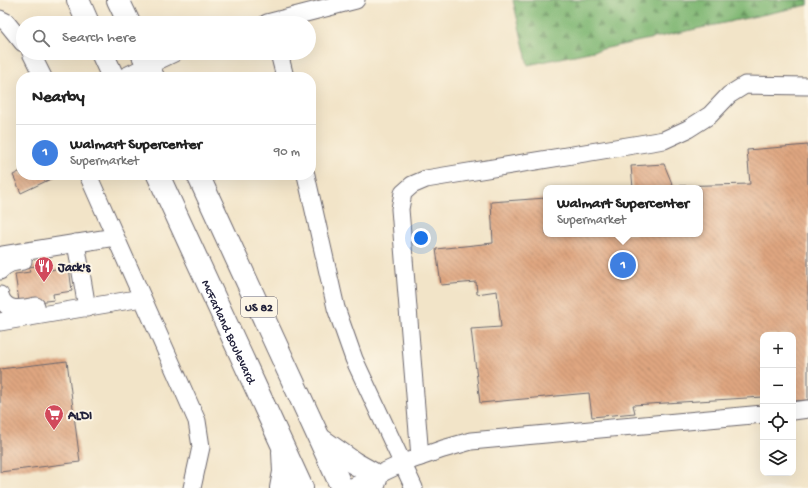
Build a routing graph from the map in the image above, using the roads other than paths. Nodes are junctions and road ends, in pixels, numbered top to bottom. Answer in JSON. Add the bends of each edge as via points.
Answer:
{"nodes":[{"id":1,"x":78,"y":0,"type":"edge"},
{"id":2,"x":118,"y":0,"type":"edge"},
{"id":3,"x":356,"y":0,"type":"edge"},
{"id":4,"x":85,"y":16,"type":"edge"},
{"id":5,"x":126,"y":16,"type":"edge"},
{"id":6,"x":297,"y":16,"type":"edge"},
{"id":7,"x":0,"y":19,"type":"edge"},
{"id":8,"x":16,"y":34,"type":"edge"},
{"id":9,"x":34,"y":60,"type":"edge"},
{"id":10,"x":105,"y":60,"type":"edge"},
{"id":11,"x":159,"y":60,"type":"edge"},
{"id":12,"x":281,"y":60,"type":"edge"},
{"id":13,"x":148,"y":65,"type":"edge"},
{"id":14,"x":40,"y":72,"type":"edge"},
{"id":15,"x":111,"y":72,"type":"edge"},
{"id":16,"x":134,"y":72,"type":"edge"},
{"id":17,"x":284,"y":72,"type":"edge"},
{"id":18,"x":808,"y":86,"type":"edge"},
{"id":19,"x":90,"y":180,"type":"edge"},
{"id":20,"x":160,"y":180,"type":"edge"},
{"id":21,"x":200,"y":180,"type":"edge"},
{"id":22,"x":307,"y":180,"type":"edge"},
{"id":23,"x":115,"y":237,"type":"junction"},
{"id":24,"x":72,"y":244,"type":"junction"},
{"id":25,"x":0,"y":257,"type":"edge"},
{"id":26,"x":0,"y":271,"type":"edge"},
{"id":27,"x":0,"y":295,"type":"edge"},
{"id":28,"x":142,"y":298,"type":"junction"},
{"id":29,"x":84,"y":308,"type":"junction"},
{"id":30,"x":0,"y":322,"type":"edge"},
{"id":31,"x":808,"y":409,"type":"edge"},
{"id":32,"x":796,"y":411,"type":"edge"},
{"id":33,"x":760,"y":414,"type":"edge"},
{"id":34,"x":320,"y":439,"type":"junction"},
{"id":35,"x":283,"y":449,"type":"junction"},
{"id":36,"x":420,"y":457,"type":"junction"},
{"id":37,"x":403,"y":463,"type":"junction"},
{"id":38,"x":375,"y":482,"type":"edge"},
{"id":39,"x":192,"y":488,"type":"edge"},
{"id":40,"x":281,"y":488,"type":"edge"},
{"id":41,"x":302,"y":488,"type":"edge"},
{"id":42,"x":342,"y":488,"type":"edge"},
{"id":43,"x":350,"y":488,"type":"edge"},
{"id":44,"x":414,"y":488,"type":"edge"}],
"edges":[{"from":1,"to":4,"type":"highway"},
{"from":2,"to":5,"type":"highway"},
{"from":3,"to":6,"type":"lane"},
{"from":7,"to":8,"type":"lane"},
{"from":9,"to":14,"type":"lane"},
{"from":10,"to":15,"type":"highway"},
{"from":11,"to":13,"type":"lane"},
{"from":12,"to":17,"type":"lane"},
{"from":13,"to":16,"type":"lane"},
{"from":18,"to":36,"type":"lane","via":[[745,85],[729,95],[710,115],[664,140],[426,179],[412,185],[403,193],[400,209]]},
{"from":19,"to":23,"type":"lane"},
{"from":20,"to":35,"type":"highway","name":"McFarland Boulevard","number":"US 82"},
{"from":21,"to":34,"type":"highway","number":"US 82"},
{"from":22,"to":37,"type":"lane","via":[[336,308],[354,359]]},
{"from":23,"to":24,"type":"lane"},
{"from":23,"to":28,"type":"lane"},
{"from":24,"to":25,"type":"lane"},
{"from":24,"to":26,"type":"lane","via":[[52,257],[11,263]]},
{"from":24,"to":29,"type":"lane"},
{"from":27,"to":29,"type":"lane","via":[[9,308],[19,309],[68,302]]},
{"from":28,"to":29,"type":"lane"},
{"from":28,"to":39,"type":"lane","via":[[196,421],[201,447]]},
{"from":29,"to":30,"type":"lane"},
{"from":31,"to":32,"type":"lane"},
{"from":33,"to":36,"type":"lane","via":[[471,441]]},
{"from":34,"to":38,"type":"highway","via":[[354,463]]},
{"from":34,"to":42,"type":"highway","number":"US 82"},
{"from":35,"to":40,"type":"highway","via":[[284,472]]},
{"from":35,"to":41,"type":"highway","name":"McFarland Boulevard","number":"US 82"},
{"from":36,"to":37,"type":"lane"},
{"from":37,"to":38,"type":"lane"},
{"from":37,"to":44,"type":"lane"},
{"from":38,"to":43,"type":"lane"}]}
